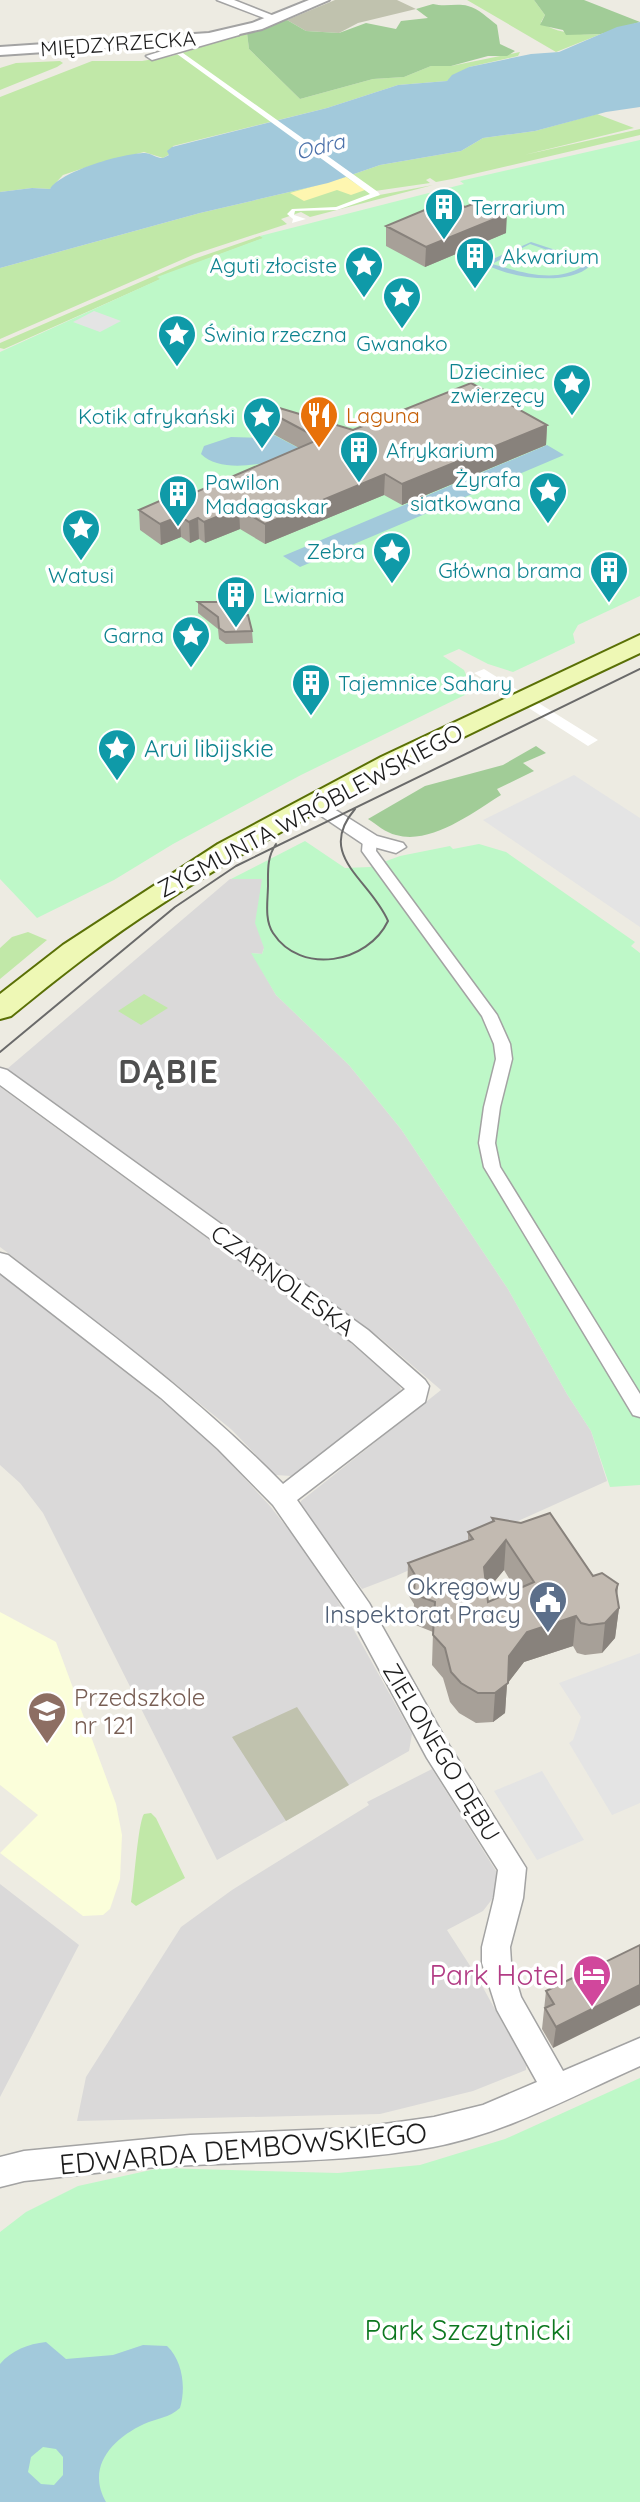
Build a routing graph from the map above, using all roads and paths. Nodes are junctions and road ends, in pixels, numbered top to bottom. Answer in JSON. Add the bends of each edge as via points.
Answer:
{"nodes":[{"id":1,"x":223,"y":0,"type":"edge"},
{"id":2,"x":322,"y":0,"type":"edge"},
{"id":3,"x":276,"y":19,"type":"junction"},
{"id":4,"x":235,"y":32,"type":"junction"},
{"id":5,"x":0,"y":51,"type":"edge"},
{"id":6,"x":152,"y":56,"type":"dead end"},
{"id":7,"x":640,"y":643,"type":"edge"},
{"id":8,"x":315,"y":803,"type":"junction"},
{"id":9,"x":370,"y":840,"type":"junction"},
{"id":10,"x":396,"y":847,"type":"joint"},
{"id":11,"x":381,"y":869,"type":"junction"},
{"id":12,"x":0,"y":1009,"type":"edge"},
{"id":13,"x":0,"y":1075,"type":"edge"},
{"id":14,"x":0,"y":1261,"type":"edge"},
{"id":15,"x":640,"y":1410,"type":"edge"},
{"id":16,"x":282,"y":1498,"type":"junction"},
{"id":17,"x":640,"y":2052,"type":"edge"},
{"id":18,"x":558,"y":2090,"type":"junction"},
{"id":19,"x":0,"y":2172,"type":"edge"}],
"edges":[{"from":1,"to":3,"type":"street"},
{"from":2,"to":3,"type":"street","name":"MIĘDZYRZECKA"},
{"from":3,"to":4,"type":"street","name":"MIĘDZYRZECKA"},
{"from":4,"to":5,"type":"street","name":"MIĘDZYRZECKA"},
{"from":4,"to":6,"type":"street"},
{"from":7,"to":8,"type":"main road","name":"ZYGMUNTA WRÓBLEWSKIEGO"},
{"from":8,"to":9,"type":"street"},
{"from":8,"to":12,"type":"main road","name":"ZYGMUNTA WRÓBLEWSKIEGO","via":[[164,887],[42,973]]},
{"from":9,"to":10,"type":"street"},
{"from":9,"to":11,"type":"street","via":[[369,851]]},
{"from":10,"to":11,"type":"street"},
{"from":11,"to":15,"type":"street","via":[[489,1015],[505,1059],[487,1143],[492,1167]]},
{"from":13,"to":16,"type":"street","name":"CZARNOLESKA","via":[[360,1336],[417,1386],[416,1396]]},
{"from":14,"to":16,"type":"street","name":"ZIELONEGO DĘBU","via":[[227,1442]]},
{"from":16,"to":18,"type":"street","name":"ZIELONEGO DĘBU","via":[[360,1610],[437,1750],[512,1868],[513,1885],[496,1949],[498,1978]]},
{"from":17,"to":18,"type":"street","name":"EDWARDA DEMBOWSKIEGO"},
{"from":18,"to":19,"type":"street","name":"EDWARDA DEMBOWSKIEGO","via":[[485,2119],[393,2139],[190,2150]]}]}
